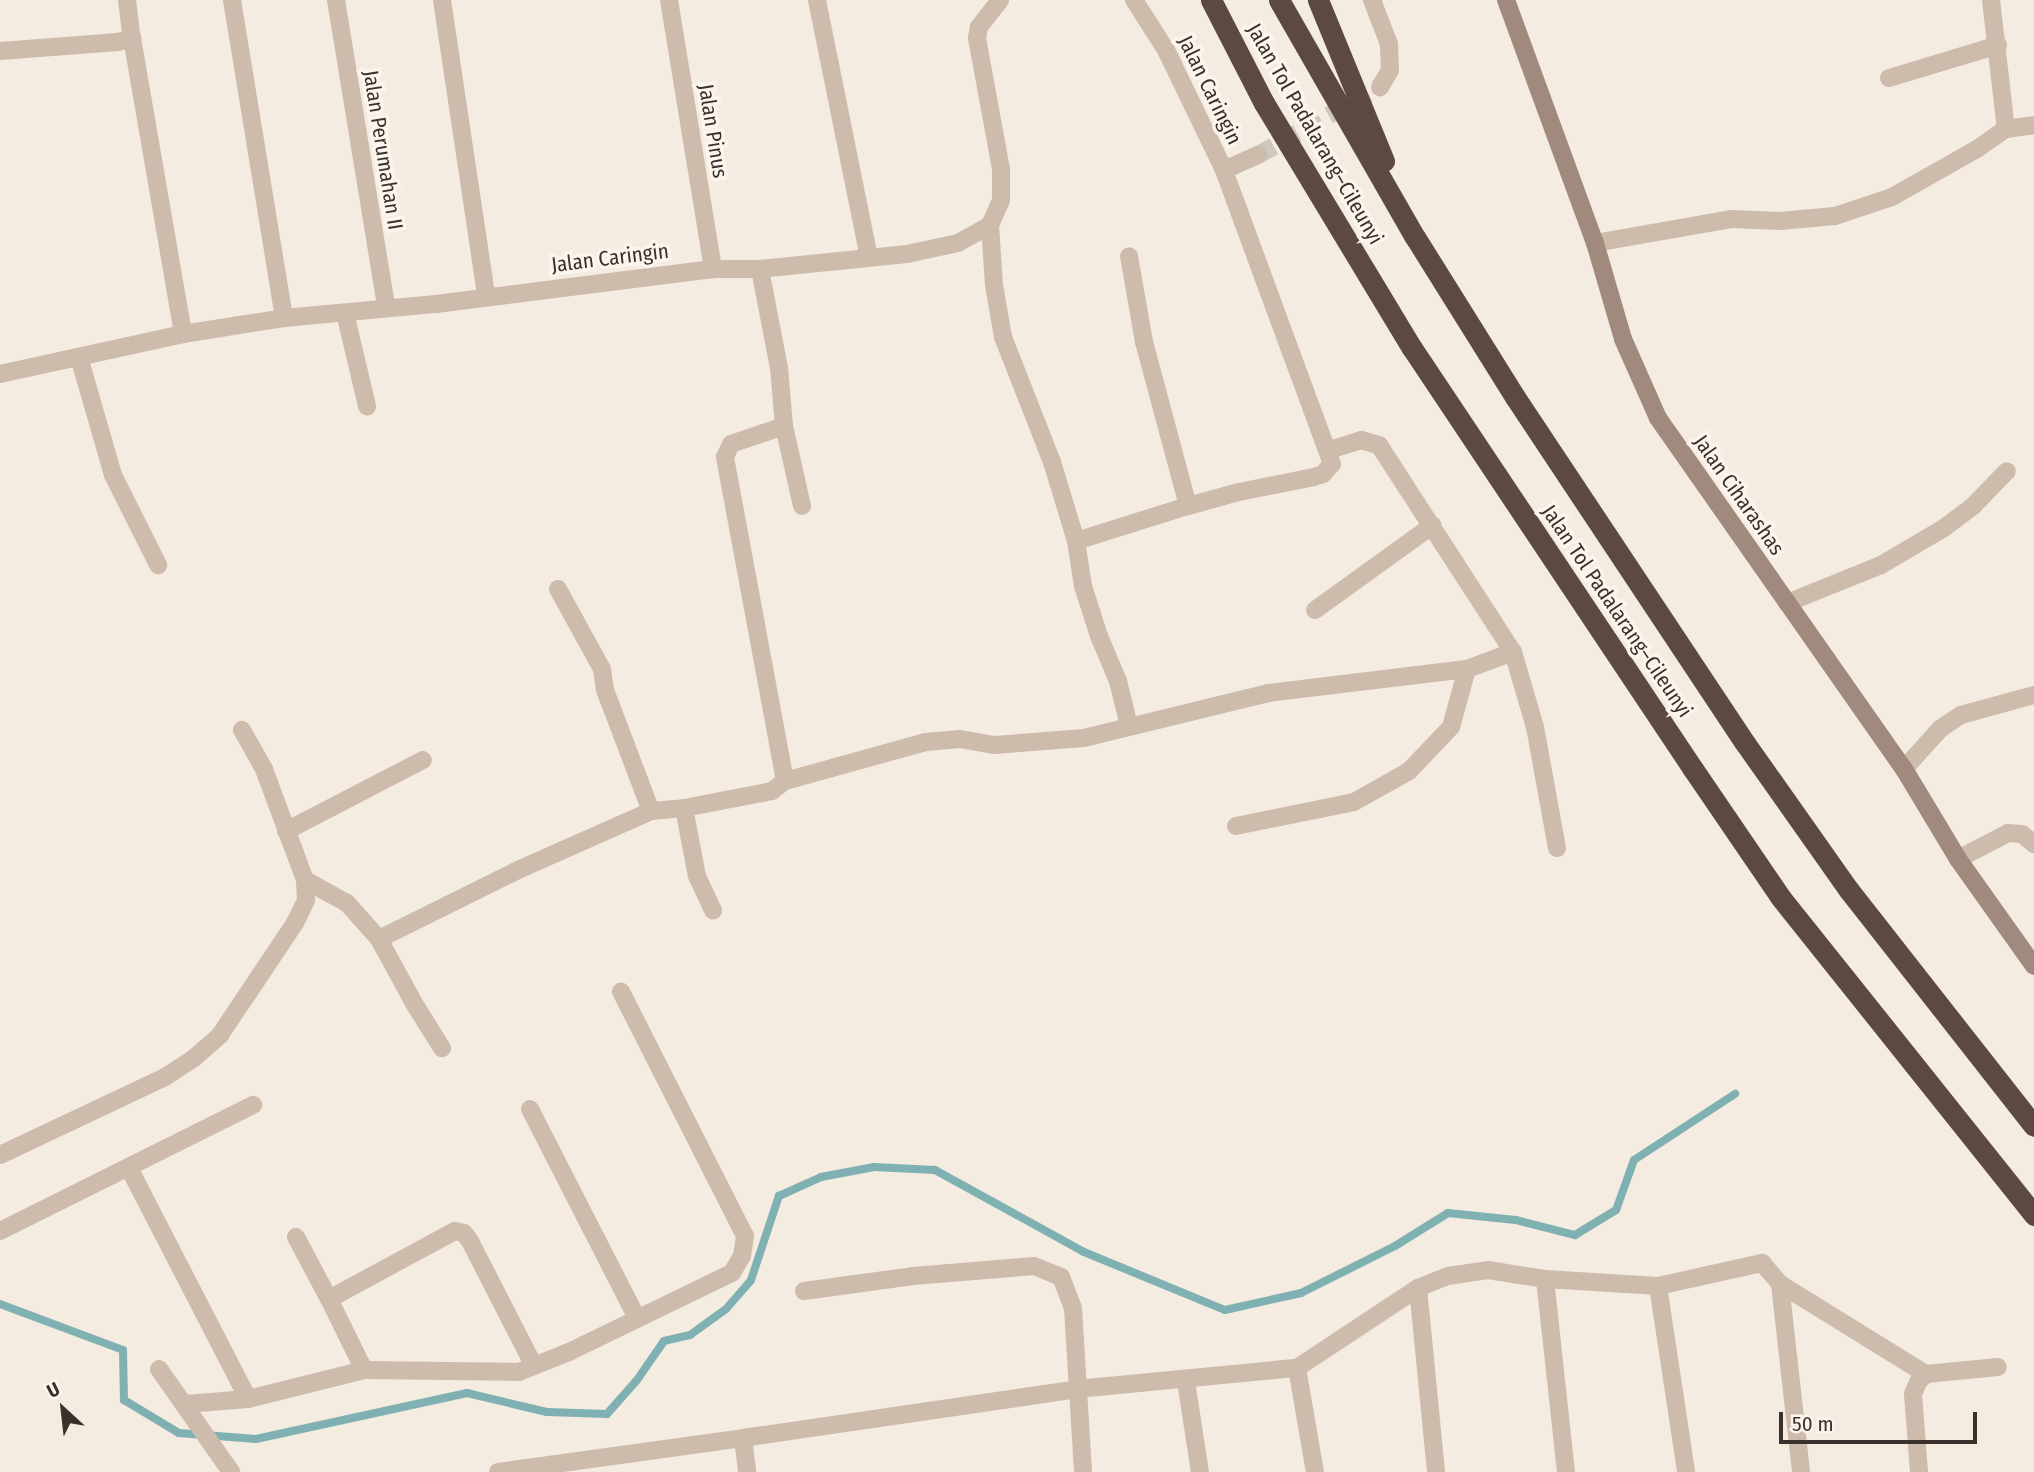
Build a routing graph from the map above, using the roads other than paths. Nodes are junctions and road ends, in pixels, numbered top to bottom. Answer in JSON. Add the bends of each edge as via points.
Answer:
{"nodes":[{"id":1,"x":127,"y":0,"type":"edge"},
{"id":2,"x":232,"y":0,"type":"edge"},
{"id":3,"x":336,"y":0,"type":"edge"},
{"id":4,"x":442,"y":0,"type":"edge"},
{"id":5,"x":669,"y":0,"type":"edge"},
{"id":6,"x":817,"y":0,"type":"edge"},
{"id":7,"x":1000,"y":0,"type":"edge"},
{"id":8,"x":1134,"y":0,"type":"edge"},
{"id":9,"x":1211,"y":0,"type":"edge"},
{"id":10,"x":1279,"y":0,"type":"edge"},
{"id":11,"x":1318,"y":0,"type":"edge"},
{"id":12,"x":1372,"y":0,"type":"edge"},
{"id":13,"x":1506,"y":0,"type":"edge"},
{"id":14,"x":1991,"y":0,"type":"edge"},
{"id":15,"x":132,"y":38,"type":"junction"},
{"id":16,"x":1998,"y":45,"type":"junction"},
{"id":17,"x":0,"y":51,"type":"edge"},
{"id":18,"x":1889,"y":78,"type":"dead end"},
{"id":19,"x":1380,"y":88,"type":"tunnel mouth"},
{"id":20,"x":2034,"y":125,"type":"edge"},
{"id":21,"x":2006,"y":129,"type":"junction"},
{"id":22,"x":1258,"y":155,"type":"tunnel mouth"},
{"id":23,"x":1224,"y":170,"type":"junction"},
{"id":24,"x":990,"y":225,"type":"junction"},
{"id":25,"x":1415,"y":237,"type":"junction"},
{"id":26,"x":1595,"y":243,"type":"junction"},
{"id":27,"x":1129,"y":256,"type":"dead end"},
{"id":28,"x":869,"y":257,"type":"junction"},
{"id":29,"x":713,"y":269,"type":"junction"},
{"id":30,"x":760,"y":269,"type":"junction"},
{"id":31,"x":486,"y":296,"type":"junction"},
{"id":32,"x":386,"y":307,"type":"junction"},
{"id":33,"x":345,"y":313,"type":"junction"},
{"id":34,"x":284,"y":318,"type":"junction"},
{"id":35,"x":183,"y":334,"type":"junction"},
{"id":36,"x":79,"y":357,"type":"junction"},
{"id":37,"x":0,"y":374,"type":"edge"},
{"id":38,"x":367,"y":406,"type":"dead end"},
{"id":39,"x":784,"y":426,"type":"junction"},
{"id":40,"x":1329,"y":450,"type":"junction"},
{"id":41,"x":2007,"y":471,"type":"dead end"},
{"id":42,"x":802,"y":506,"type":"dead end"},
{"id":43,"x":1188,"y":506,"type":"junction"},
{"id":44,"x":1433,"y":525,"type":"junction"},
{"id":45,"x":1076,"y":541,"type":"junction"},
{"id":46,"x":158,"y":565,"type":"dead end"},
{"id":47,"x":558,"y":589,"type":"dead end"},
{"id":48,"x":1787,"y":603,"type":"junction"},
{"id":49,"x":1315,"y":610,"type":"dead end"},
{"id":50,"x":1513,"y":652,"type":"junction"},
{"id":51,"x":1467,"y":669,"type":"junction"},
{"id":52,"x":2034,"y":695,"type":"edge"},
{"id":53,"x":1129,"y":726,"type":"junction"},
{"id":54,"x":242,"y":730,"type":"dead end"},
{"id":55,"x":423,"y":760,"type":"dead end"},
{"id":56,"x":1904,"y":769,"type":"junction"},
{"id":57,"x":785,"y":781,"type":"junction"},
{"id":58,"x":684,"y":808,"type":"junction"},
{"id":59,"x":650,"y":811,"type":"junction"},
{"id":60,"x":1236,"y":826,"type":"dead end"},
{"id":61,"x":286,"y":831,"type":"junction"},
{"id":62,"x":2034,"y":844,"type":"edge"},
{"id":63,"x":1557,"y":848,"type":"dead end"},
{"id":64,"x":1958,"y":859,"type":"junction"},
{"id":65,"x":304,"y":880,"type":"junction"},
{"id":66,"x":713,"y":910,"type":"dead end"},
{"id":67,"x":380,"y":939,"type":"junction"},
{"id":68,"x":2034,"y":966,"type":"edge"},
{"id":69,"x":621,"y":992,"type":"dead end"},
{"id":70,"x":443,"y":1048,"type":"dead end"},
{"id":71,"x":253,"y":1105,"type":"dead end"},
{"id":72,"x":530,"y":1109,"type":"dead end"},
{"id":73,"x":2034,"y":1126,"type":"edge"},
{"id":74,"x":0,"y":1155,"type":"edge"},
{"id":75,"x":129,"y":1168,"type":"junction"},
{"id":76,"x":2034,"y":1214,"type":"edge"},
{"id":77,"x":0,"y":1231,"type":"edge"},
{"id":78,"x":296,"y":1237,"type":"dead end"},
{"id":79,"x":1545,"y":1279,"type":"junction"},
{"id":80,"x":1780,"y":1284,"type":"junction"},
{"id":81,"x":1658,"y":1286,"type":"junction"},
{"id":82,"x":1418,"y":1288,"type":"junction"},
{"id":83,"x":804,"y":1291,"type":"dead end"},
{"id":84,"x":329,"y":1299,"type":"junction"},
{"id":85,"x":637,"y":1318,"type":"junction"},
{"id":86,"x":534,"y":1366,"type":"junction"},
{"id":87,"x":1998,"y":1367,"type":"dead end"},
{"id":88,"x":1297,"y":1368,"type":"junction"},
{"id":89,"x":159,"y":1369,"type":"dead end"},
{"id":90,"x":364,"y":1370,"type":"junction"},
{"id":91,"x":1926,"y":1374,"type":"junction"},
{"id":92,"x":1186,"y":1381,"type":"junction"},
{"id":93,"x":1077,"y":1390,"type":"junction"},
{"id":94,"x":248,"y":1399,"type":"junction"},
{"id":95,"x":186,"y":1404,"type":"junction"},
{"id":96,"x":743,"y":1438,"type":"junction"},
{"id":97,"x":231,"y":1472,"type":"edge"},
{"id":98,"x":498,"y":1472,"type":"edge"},
{"id":99,"x":747,"y":1472,"type":"edge"},
{"id":100,"x":1083,"y":1472,"type":"edge"},
{"id":101,"x":1200,"y":1472,"type":"edge"},
{"id":102,"x":1315,"y":1472,"type":"edge"},
{"id":103,"x":1436,"y":1472,"type":"edge"},
{"id":104,"x":1566,"y":1472,"type":"edge"},
{"id":105,"x":1686,"y":1472,"type":"edge"},
{"id":106,"x":1801,"y":1472,"type":"edge"},
{"id":107,"x":1919,"y":1472,"type":"edge"}],
"edges":[{"from":1,"to":15,"type":"street"},
{"from":2,"to":34,"type":"street"},
{"from":3,"to":32,"type":"street","name":"Jalan Perumahan II"},
{"from":4,"to":31,"type":"street"},
{"from":5,"to":29,"type":"street","name":"Jalan Pinus"},
{"from":6,"to":28,"type":"street"},
{"from":7,"to":24,"type":"street","via":[[979,27],[977,38],[1001,169],[1002,200]]},
{"from":8,"to":23,"type":"street","name":"Jalan Caringin","via":[[1166,50]]},
{"from":9,"to":76,"type":"highway","name":"Jalan Tol Padalarang–Cileunyi","via":[[1264,103],[1412,348],[1693,769],[1781,898]]},
{"from":10,"to":25,"type":"highway","name":"Jalan Tol Padalarang–Cileunyi"},
{"from":11,"to":25,"type":"highway"},
{"from":12,"to":19,"type":"street","via":[[1389,44],[1390,70]]},
{"from":13,"to":26,"type":"street","name":"Jalan Ciharashas"},
{"from":14,"to":16,"type":"street"},
{"from":15,"to":17,"type":"street"},
{"from":15,"to":35,"type":"street"},
{"from":16,"to":18,"type":"street"},
{"from":16,"to":21,"type":"street"},
{"from":20,"to":21,"type":"street"},
{"from":21,"to":26,"type":"street","via":[[1892,197],[1835,216],[1731,219]]},
{"from":22,"to":23,"type":"street","name":"Jalan Caringin"},
{"from":23,"to":40,"type":"street"},
{"from":24,"to":28,"type":"street","name":"Jalan Caringin","via":[[942,248]]},
{"from":24,"to":45,"type":"street","via":[[1003,337],[1027,392]]},
{"from":25,"to":73,"type":"highway","name":"Jalan Tol Padalarang–Cileunyi","via":[[1515,397],[1745,743],[1848,889]]},
{"from":26,"to":48,"type":"street","name":"Jalan Ciharashas","via":[[1623,339],[1658,418]]},
{"from":27,"to":43,"type":"street","via":[[1144,342]]},
{"from":28,"to":30,"type":"street","name":"Jalan Caringin"},
{"from":29,"to":30,"type":"street","name":"Jalan Caringin"},
{"from":29,"to":31,"type":"street","name":"Jalan Caringin"},
{"from":30,"to":39,"type":"street","via":[[779,368]]},
{"from":31,"to":32,"type":"street","name":"Jalan Caringin"},
{"from":32,"to":33,"type":"street","name":"Jalan Caringin"},
{"from":33,"to":34,"type":"street","name":"Jalan Caringin"},
{"from":33,"to":38,"type":"street"},
{"from":34,"to":35,"type":"street","name":"Jalan Caringin"},
{"from":35,"to":36,"type":"street","name":"Jalan Caringin"},
{"from":36,"to":37,"type":"street","name":"Jalan Caringin"},
{"from":36,"to":46,"type":"street","via":[[113,475]]},
{"from":39,"to":42,"type":"street"},
{"from":39,"to":57,"type":"street","via":[[731,444],[725,457]]},
{"from":40,"to":43,"type":"street","via":[[1332,464],[1323,474]]},
{"from":40,"to":44,"type":"street","via":[[1361,440],[1379,445]]},
{"from":41,"to":48,"type":"street","via":[[1974,505],[1891,559]]},
{"from":43,"to":45,"type":"street"},
{"from":44,"to":49,"type":"street"},
{"from":44,"to":50,"type":"street"},
{"from":45,"to":53,"type":"street","via":[[1083,586],[1118,681]]},
{"from":47,"to":59,"type":"street","via":[[602,669],[605,690]]},
{"from":48,"to":56,"type":"street","name":"Jalan Ciharashas"},
{"from":50,"to":51,"type":"street"},
{"from":50,"to":63,"type":"street","via":[[1535,727]]},
{"from":51,"to":53,"type":"street","via":[[1268,693]]},
{"from":51,"to":60,"type":"street","via":[[1451,727],[1409,771],[1354,802]]},
{"from":52,"to":56,"type":"street","via":[[1961,716],[1940,729]]},
{"from":53,"to":57,"type":"street","via":[[1084,738],[1028,744],[926,742]]},
{"from":54,"to":61,"type":"street","via":[[264,769]]},
{"from":55,"to":61,"type":"street"},
{"from":56,"to":64,"type":"street","name":"Jalan Ciharashas"},
{"from":57,"to":58,"type":"street","via":[[772,791]]},
{"from":58,"to":59,"type":"street"},
{"from":58,"to":66,"type":"street","via":[[697,876]]},
{"from":59,"to":67,"type":"street"},
{"from":61,"to":65,"type":"street"},
{"from":62,"to":64,"type":"street","via":[[2022,834],[2008,833]]},
{"from":64,"to":68,"type":"street","name":"Jalan Ciharashas"},
{"from":65,"to":67,"type":"street","via":[[346,902]]},
{"from":65,"to":74,"type":"street","via":[[306,900],[295,923],[220,1035],[203,1051],[165,1077]]},
{"from":67,"to":70,"type":"street"},
{"from":69,"to":85,"type":"street","via":[[745,1236],[742,1256],[732,1273]]},
{"from":71,"to":75,"type":"street"},
{"from":72,"to":85,"type":"street"},
{"from":75,"to":77,"type":"street"},
{"from":75,"to":94,"type":"street"},
{"from":78,"to":84,"type":"street"},
{"from":79,"to":81,"type":"street"},
{"from":79,"to":82,"type":"street","via":[[1489,1270],[1448,1276]]},
{"from":79,"to":104,"type":"street"},
{"from":80,"to":81,"type":"street","via":[[1766,1265],[1758,1262]]},
{"from":80,"to":91,"type":"street"},
{"from":80,"to":106,"type":"street"},
{"from":81,"to":105,"type":"street"},
{"from":82,"to":88,"type":"street"},
{"from":82,"to":103,"type":"street"},
{"from":83,"to":93,"type":"street","via":[[1034,1266],[1061,1277],[1073,1308]]},
{"from":84,"to":86,"type":"street","via":[[444,1235],[464,1233]]},
{"from":84,"to":90,"type":"street"},
{"from":85,"to":86,"type":"street"},
{"from":86,"to":90,"type":"street","via":[[519,1373]]},
{"from":87,"to":91,"type":"street"},
{"from":88,"to":92,"type":"street"},
{"from":88,"to":102,"type":"street"},
{"from":89,"to":95,"type":"street"},
{"from":90,"to":94,"type":"street"},
{"from":91,"to":107,"type":"street","via":[[1913,1394]]},
{"from":92,"to":93,"type":"street"},
{"from":92,"to":101,"type":"street"},
{"from":93,"to":96,"type":"street"},
{"from":93,"to":100,"type":"street"},
{"from":94,"to":95,"type":"street"},
{"from":95,"to":97,"type":"street"},
{"from":96,"to":98,"type":"street"},
{"from":96,"to":99,"type":"street"}]}
